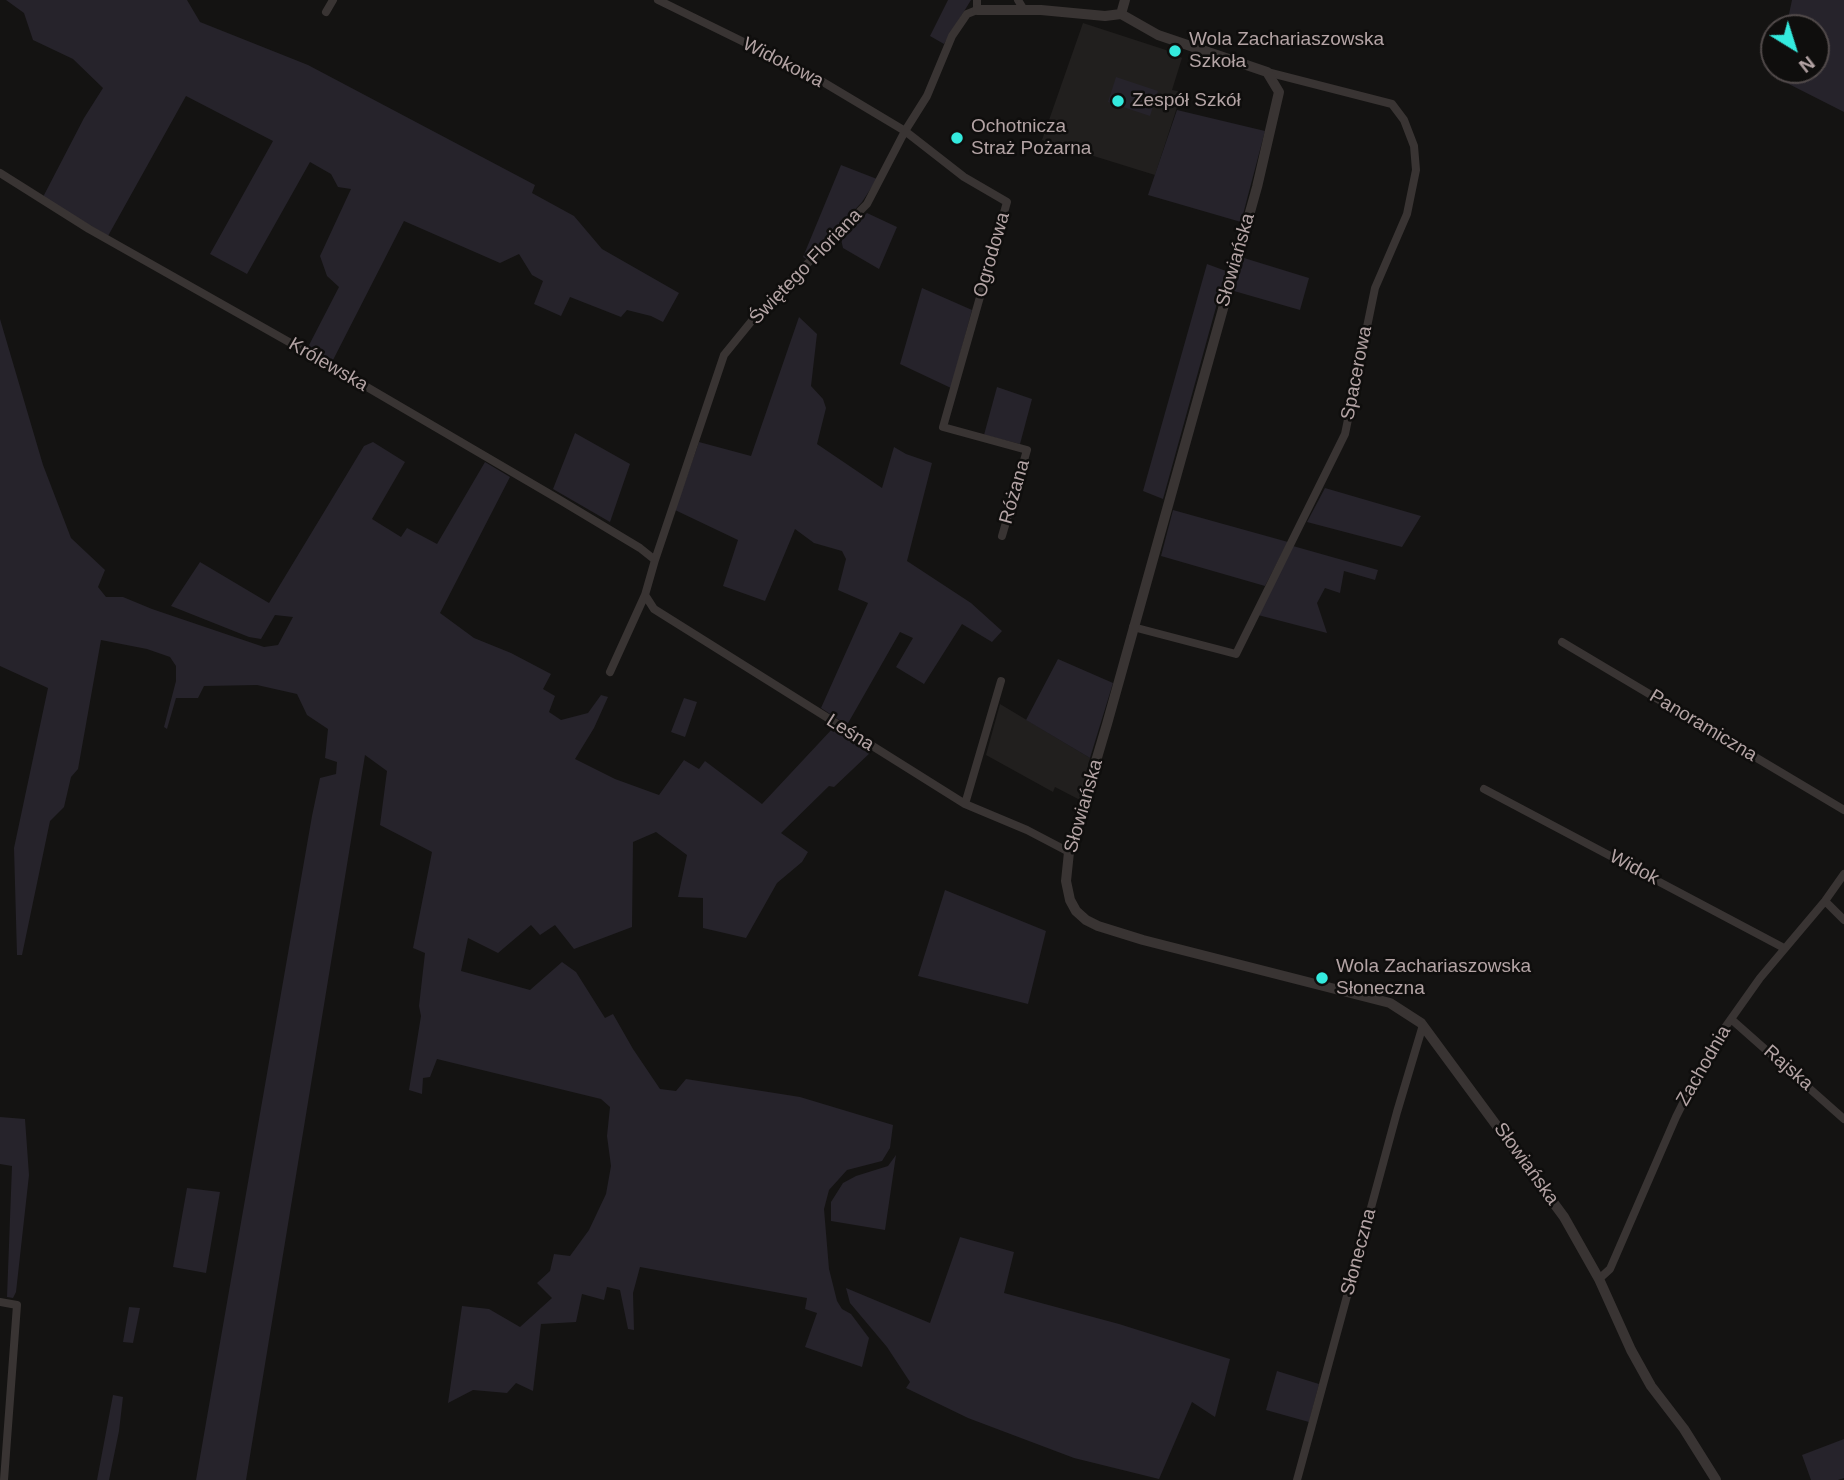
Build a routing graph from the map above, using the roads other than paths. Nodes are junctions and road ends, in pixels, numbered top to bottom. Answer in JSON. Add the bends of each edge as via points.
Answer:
{"nodes":[{"id":1,"x":333,"y":0,"type":"edge"},
{"id":2,"x":658,"y":0,"type":"edge"},
{"id":3,"x":1125,"y":0,"type":"edge"},
{"id":4,"x":977,"y":5,"type":"edge"},
{"id":5,"x":1021,"y":5,"type":"edge"},
{"id":6,"x":326,"y":12,"type":"dead end"},
{"id":7,"x":1121,"y":14,"type":"junction"},
{"id":8,"x":1267,"y":72,"type":"junction"},
{"id":9,"x":905,"y":131,"type":"junction"},
{"id":10,"x":0,"y":173,"type":"edge"},
{"id":11,"x":943,"y":427,"type":"joint"},
{"id":12,"x":1002,"y":536,"type":"dead end"},
{"id":13,"x":654,"y":560,"type":"junction"},
{"id":14,"x":645,"y":595,"type":"junction"},
{"id":15,"x":1133,"y":627,"type":"junction"},
{"id":16,"x":1562,"y":642,"type":"dead end"},
{"id":17,"x":610,"y":673,"type":"dead end"},
{"id":18,"x":1002,"y":681,"type":"dead end"},
{"id":19,"x":1485,"y":789,"type":"dead end"},
{"id":20,"x":965,"y":804,"type":"junction"},
{"id":21,"x":1844,"y":810,"type":"edge"},
{"id":22,"x":1069,"y":852,"type":"junction"},
{"id":23,"x":1844,"y":874,"type":"edge"},
{"id":24,"x":1825,"y":901,"type":"junction"},
{"id":25,"x":1844,"y":920,"type":"edge"},
{"id":26,"x":1784,"y":948,"type":"junction"},
{"id":27,"x":1731,"y":1019,"type":"junction"},
{"id":28,"x":1423,"y":1026,"type":"junction"},
{"id":29,"x":1844,"y":1119,"type":"edge"},
{"id":30,"x":1599,"y":1279,"type":"junction"},
{"id":31,"x":0,"y":1302,"type":"edge"},
{"id":32,"x":4,"y":1480,"type":"edge"},
{"id":33,"x":1297,"y":1480,"type":"edge"},
{"id":34,"x":1716,"y":1480,"type":"edge"}],
"edges":[{"from":1,"to":6,"type":"street"},
{"from":2,"to":9,"type":"street","name":"Widokowa","via":[[813,76]]},
{"from":3,"to":7,"type":"street"},
{"from":4,"to":5,"type":"street","name":"Świętego Floriana"},
{"from":4,"to":9,"type":"street","name":"Świętego Floriana","via":[[952,36],[927,96]]},
{"from":5,"to":7,"type":"street","name":"Świętego Floriana"},
{"from":7,"to":8,"type":"street","via":[[1158,35]]},
{"from":8,"to":15,"type":"street","name":"Słowiańska","via":[[1279,92],[1257,187]]},
{"from":8,"to":15,"type":"street","name":"Spacerowa","via":[[1392,104],[1414,146],[1416,170],[1407,214],[1375,288],[1345,434],[1236,654]]},
{"from":9,"to":11,"type":"street","name":"Ogrodowa","via":[[964,177],[1007,202]]},
{"from":9,"to":13,"type":"street","name":"Świętego Floriana","via":[[867,204],[724,355]]},
{"from":10,"to":13,"type":"street","name":"Królewska","via":[[572,507]]},
{"from":11,"to":12,"type":"street","name":"Różana","via":[[1027,450]]},
{"from":13,"to":14,"type":"street","name":"Świętego Floriana"},
{"from":14,"to":17,"type":"street","name":"Świętego Floriana"},
{"from":14,"to":20,"type":"street","name":"Leśna","via":[[654,609]]},
{"from":15,"to":22,"type":"street","name":"Słowiańska"},
{"from":16,"to":21,"type":"street","name":"Panoramiczna"},
{"from":18,"to":20,"type":"street"},
{"from":19,"to":26,"type":"street","name":"Widok"},
{"from":20,"to":22,"type":"street","name":"Leśna"},
{"from":22,"to":28,"type":"street","name":"Słowiańska","via":[[1066,881],[1070,900],[1076,911],[1098,926],[1390,1003]]},
{"from":23,"to":24,"type":"street","name":"Zachodnia"},
{"from":24,"to":25,"type":"street"},
{"from":24,"to":26,"type":"street","name":"Zachodnia"},
{"from":26,"to":27,"type":"street","name":"Zachodnia"},
{"from":27,"to":29,"type":"street","name":"Rajska"},
{"from":27,"to":30,"type":"street","name":"Zachodnia","via":[[1676,1117],[1610,1269]]},
{"from":28,"to":30,"type":"street","name":"Słowiańska","via":[[1564,1217]]},
{"from":28,"to":33,"type":"street","name":"Słoneczna"},
{"from":30,"to":34,"type":"street","name":"Słowiańska","via":[[1644,1374]]},
{"from":31,"to":32,"type":"street","via":[[17,1305]]}]}
